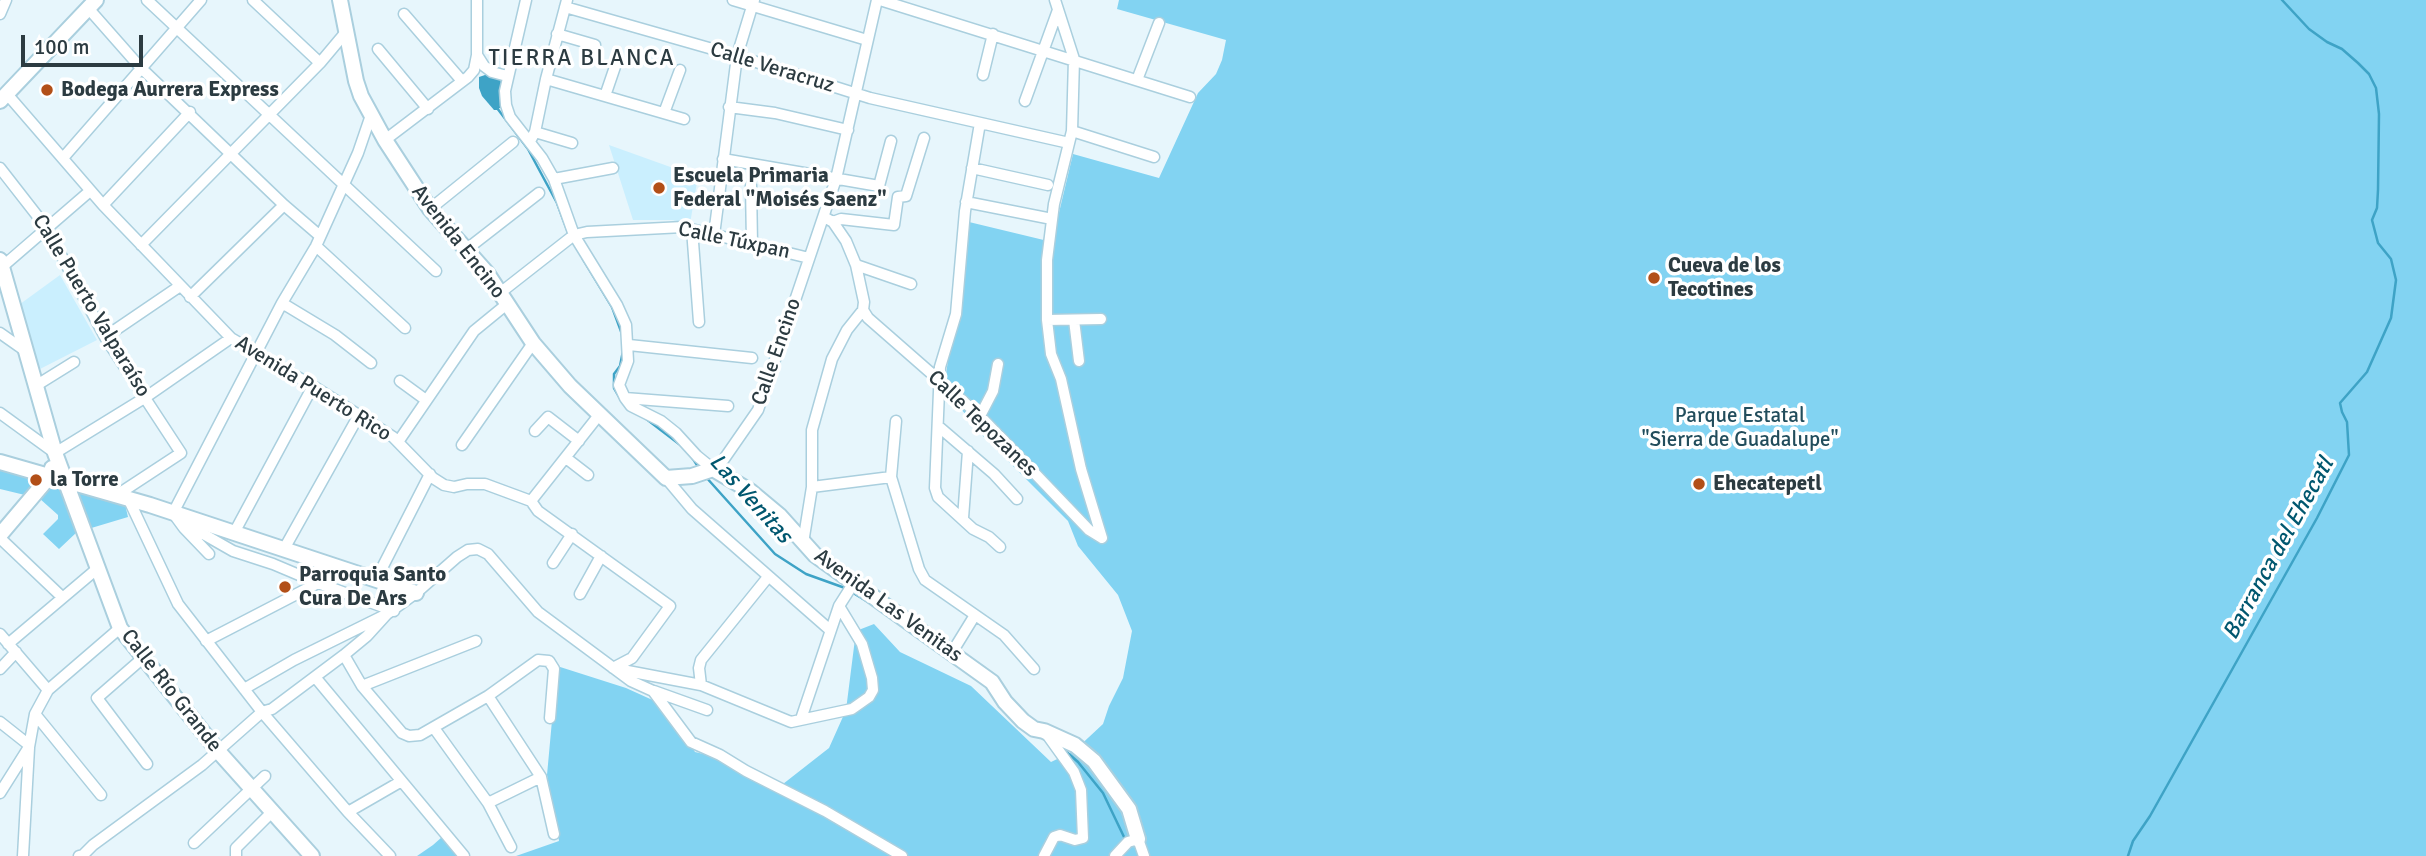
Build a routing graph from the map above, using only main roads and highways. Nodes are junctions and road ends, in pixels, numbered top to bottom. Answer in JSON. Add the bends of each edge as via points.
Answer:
{"nodes":[{"id":1,"x":340,"y":0,"type":"edge"},
{"id":2,"x":92,"y":4,"type":"edge"},
{"id":3,"x":4,"y":98,"type":"edge"},
{"id":4,"x":1,"y":263,"type":"edge"},
{"id":5,"x":55,"y":453,"type":"junction"},
{"id":6,"x":0,"y":462,"type":"edge"},
{"id":7,"x":706,"y":471,"type":"joint"},
{"id":8,"x":50,"y":477,"type":"junction"},
{"id":9,"x":68,"y":483,"type":"junction"},
{"id":10,"x":0,"y":537,"type":"edge"},
{"id":11,"x":416,"y":593,"type":"road end"},
{"id":12,"x":1130,"y":842,"type":"road end"},
{"id":13,"x":312,"y":856,"type":"edge"}],
"edges":[{"from":1,"to":7,"type":"main road","name":"Avenida Encino","via":[[356,81],[385,140],[429,209],[487,273],[533,343],[570,386],[666,478]]},
{"from":2,"to":3,"type":"main road"},
{"from":4,"to":5,"type":"main road","name":"Calle Río Grande"},
{"from":5,"to":8,"type":"main road"},
{"from":5,"to":9,"type":"main road","name":"Calle Río Grande"},
{"from":6,"to":8,"type":"main road"},
{"from":7,"to":12,"type":"main road","name":"Avenida Las Venitas","via":[[760,499],[850,588],[972,666],[992,682],[1023,721],[1075,745],[1094,761],[1129,809]]},
{"from":8,"to":9,"type":"main road"},
{"from":8,"to":10,"type":"main road"},
{"from":9,"to":11,"type":"main road","via":[[122,496]]},
{"from":9,"to":13,"type":"main road","name":"Calle Río Grande","via":[[120,628],[218,751]]}]}
